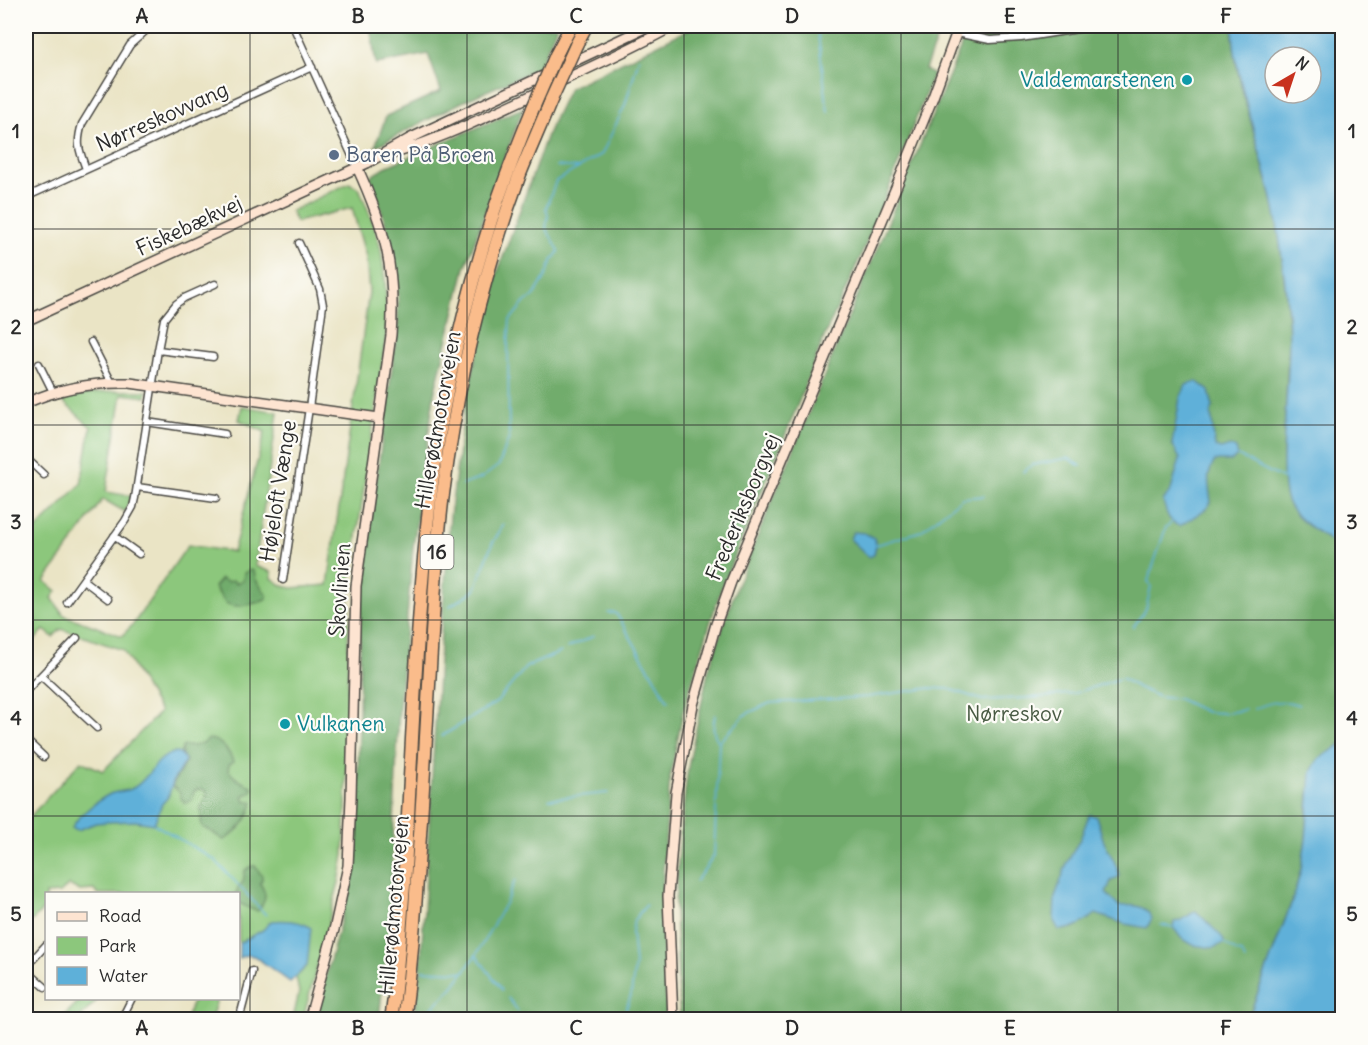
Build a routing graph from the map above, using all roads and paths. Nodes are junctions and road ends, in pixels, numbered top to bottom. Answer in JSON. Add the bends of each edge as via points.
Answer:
{"nodes":[{"id":1,"x":151,"y":26,"type":"edge"},
{"id":2,"x":293,"y":26,"type":"edge"},
{"id":3,"x":571,"y":26,"type":"edge"},
{"id":4,"x":586,"y":26,"type":"edge"},
{"id":5,"x":649,"y":26,"type":"edge"},
{"id":6,"x":673,"y":26,"type":"edge"},
{"id":7,"x":1097,"y":26,"type":"edge"},
{"id":8,"x":958,"y":28,"type":"edge"},
{"id":9,"x":312,"y":67,"type":"junction"},
{"id":10,"x":367,"y":163,"type":"junction"},
{"id":11,"x":357,"y":167,"type":"junction"},
{"id":12,"x":86,"y":169,"type":"junction"},
{"id":13,"x":26,"y":196,"type":"edge"},
{"id":14,"x":299,"y":243,"type":"dead end"},
{"id":15,"x":215,"y":284,"type":"dead end"},
{"id":16,"x":26,"y":321,"type":"edge"},
{"id":17,"x":91,"y":342,"type":"dead end"},
{"id":18,"x":158,"y":350,"type":"junction"},
{"id":19,"x":213,"y":357,"type":"dead end"},
{"id":20,"x":39,"y":364,"type":"dead end"},
{"id":21,"x":112,"y":383,"type":"junction"},
{"id":22,"x":153,"y":386,"type":"junction"},
{"id":23,"x":53,"y":392,"type":"junction"},
{"id":24,"x":26,"y":403,"type":"edge"},
{"id":25,"x":309,"y":408,"type":"junction"},
{"id":26,"x":379,"y":418,"type":"junction"},
{"id":27,"x":147,"y":422,"type":"junction"},
{"id":28,"x":225,"y":434,"type":"dead end"},
{"id":29,"x":26,"y":459,"type":"edge"},
{"id":30,"x":44,"y":475,"type":"dead end"},
{"id":31,"x":137,"y":487,"type":"junction"},
{"id":32,"x":216,"y":498,"type":"dead end"},
{"id":33,"x":114,"y":536,"type":"junction"},
{"id":34,"x":139,"y":554,"type":"dead end"},
{"id":35,"x":83,"y":580,"type":"junction"},
{"id":36,"x":283,"y":580,"type":"dead end"},
{"id":37,"x":108,"y":599,"type":"dead end"},
{"id":38,"x":67,"y":602,"type":"dead end"},
{"id":39,"x":77,"y":638,"type":"dead end"},
{"id":40,"x":41,"y":676,"type":"junction"},
{"id":41,"x":26,"y":692,"type":"edge"},
{"id":42,"x":97,"y":728,"type":"dead end"},
{"id":43,"x":26,"y":740,"type":"edge"},
{"id":44,"x":44,"y":757,"type":"dead end"},
{"id":45,"x":45,"y":946,"type":"edge"},
{"id":46,"x":26,"y":968,"type":"edge"},
{"id":47,"x":252,"y":971,"type":"dead end"},
{"id":48,"x":45,"y":987,"type":"dead end"},
{"id":49,"x":131,"y":1000,"type":"edge"},
{"id":50,"x":118,"y":1020,"type":"edge"},
{"id":51,"x":239,"y":1020,"type":"edge"},
{"id":52,"x":309,"y":1020,"type":"edge"},
{"id":53,"x":391,"y":1020,"type":"edge"},
{"id":54,"x":404,"y":1020,"type":"edge"},
{"id":55,"x":673,"y":1020,"type":"edge"}],
"edges":[{"from":1,"to":12,"type":"street","via":[[129,45],[82,124],[78,150]]},
{"from":2,"to":9,"type":"street"},
{"from":3,"to":53,"type":"highway","name":"Hillerødmotorvejen","number":"16","bridge":true,"via":[[533,108],[488,228],[446,394],[424,559]]},
{"from":4,"to":54,"type":"highway","name":"Hillerødmotorvejen","number":"16","bridge":true,"via":[[520,174],[484,286],[458,397],[437,559]]},
{"from":5,"to":10,"type":"street","name":"Fiskebækvej"},
{"from":6,"to":10,"type":"street","name":"Fiskebækvej","via":[[501,110]]},
{"from":7,"to":8,"type":"street","name":"Frederiksborgvej","via":[[990,40]]},
{"from":8,"to":55,"type":"street","name":"Frederiksborgvej","via":[[716,624],[693,705],[676,794],[668,896]]},
{"from":9,"to":11,"type":"street"},
{"from":9,"to":12,"type":"street","name":"Nørreskovvang"},
{"from":10,"to":11,"type":"street","name":"Fiskebækvej"},
{"from":11,"to":16,"type":"street","name":"Fiskebækvej"},
{"from":11,"to":26,"type":"street","name":"Skovlinien","via":[[376,209],[392,282],[392,335]]},
{"from":12,"to":13,"type":"street","name":"Nørreskovvang"},
{"from":14,"to":25,"type":"street","name":"Højeloft Vænge","via":[[323,305]]},
{"from":15,"to":18,"type":"street","via":[[176,304],[164,319]]},
{"from":17,"to":21,"type":"street"},
{"from":18,"to":19,"type":"street"},
{"from":18,"to":22,"type":"street"},
{"from":20,"to":23,"type":"street"},
{"from":21,"to":22,"type":"street","name":"Højeloft Vænge"},
{"from":21,"to":23,"type":"street","name":"Højeloft Vænge"},
{"from":22,"to":25,"type":"street","name":"Højeloft Vænge"},
{"from":22,"to":27,"type":"street"},
{"from":23,"to":24,"type":"street","name":"Højeloft Vænge"},
{"from":25,"to":26,"type":"street","name":"Højeloft Vænge"},
{"from":25,"to":36,"type":"street","name":"Højeloft Vænge"},
{"from":26,"to":52,"type":"street","name":"Skovlinien","via":[[356,586],[348,866]]},
{"from":27,"to":28,"type":"street"},
{"from":27,"to":31,"type":"street"},
{"from":29,"to":30,"type":"street"},
{"from":31,"to":32,"type":"street"},
{"from":31,"to":33,"type":"street","via":[[133,507]]},
{"from":33,"to":34,"type":"street"},
{"from":33,"to":35,"type":"street"},
{"from":35,"to":37,"type":"street"},
{"from":35,"to":38,"type":"street"},
{"from":39,"to":40,"type":"street"},
{"from":40,"to":41,"type":"street"},
{"from":40,"to":42,"type":"street"},
{"from":43,"to":44,"type":"street"},
{"from":45,"to":46,"type":"street"},
{"from":46,"to":48,"type":"street"},
{"from":47,"to":51,"type":"street"},
{"from":49,"to":50,"type":"street"}]}
